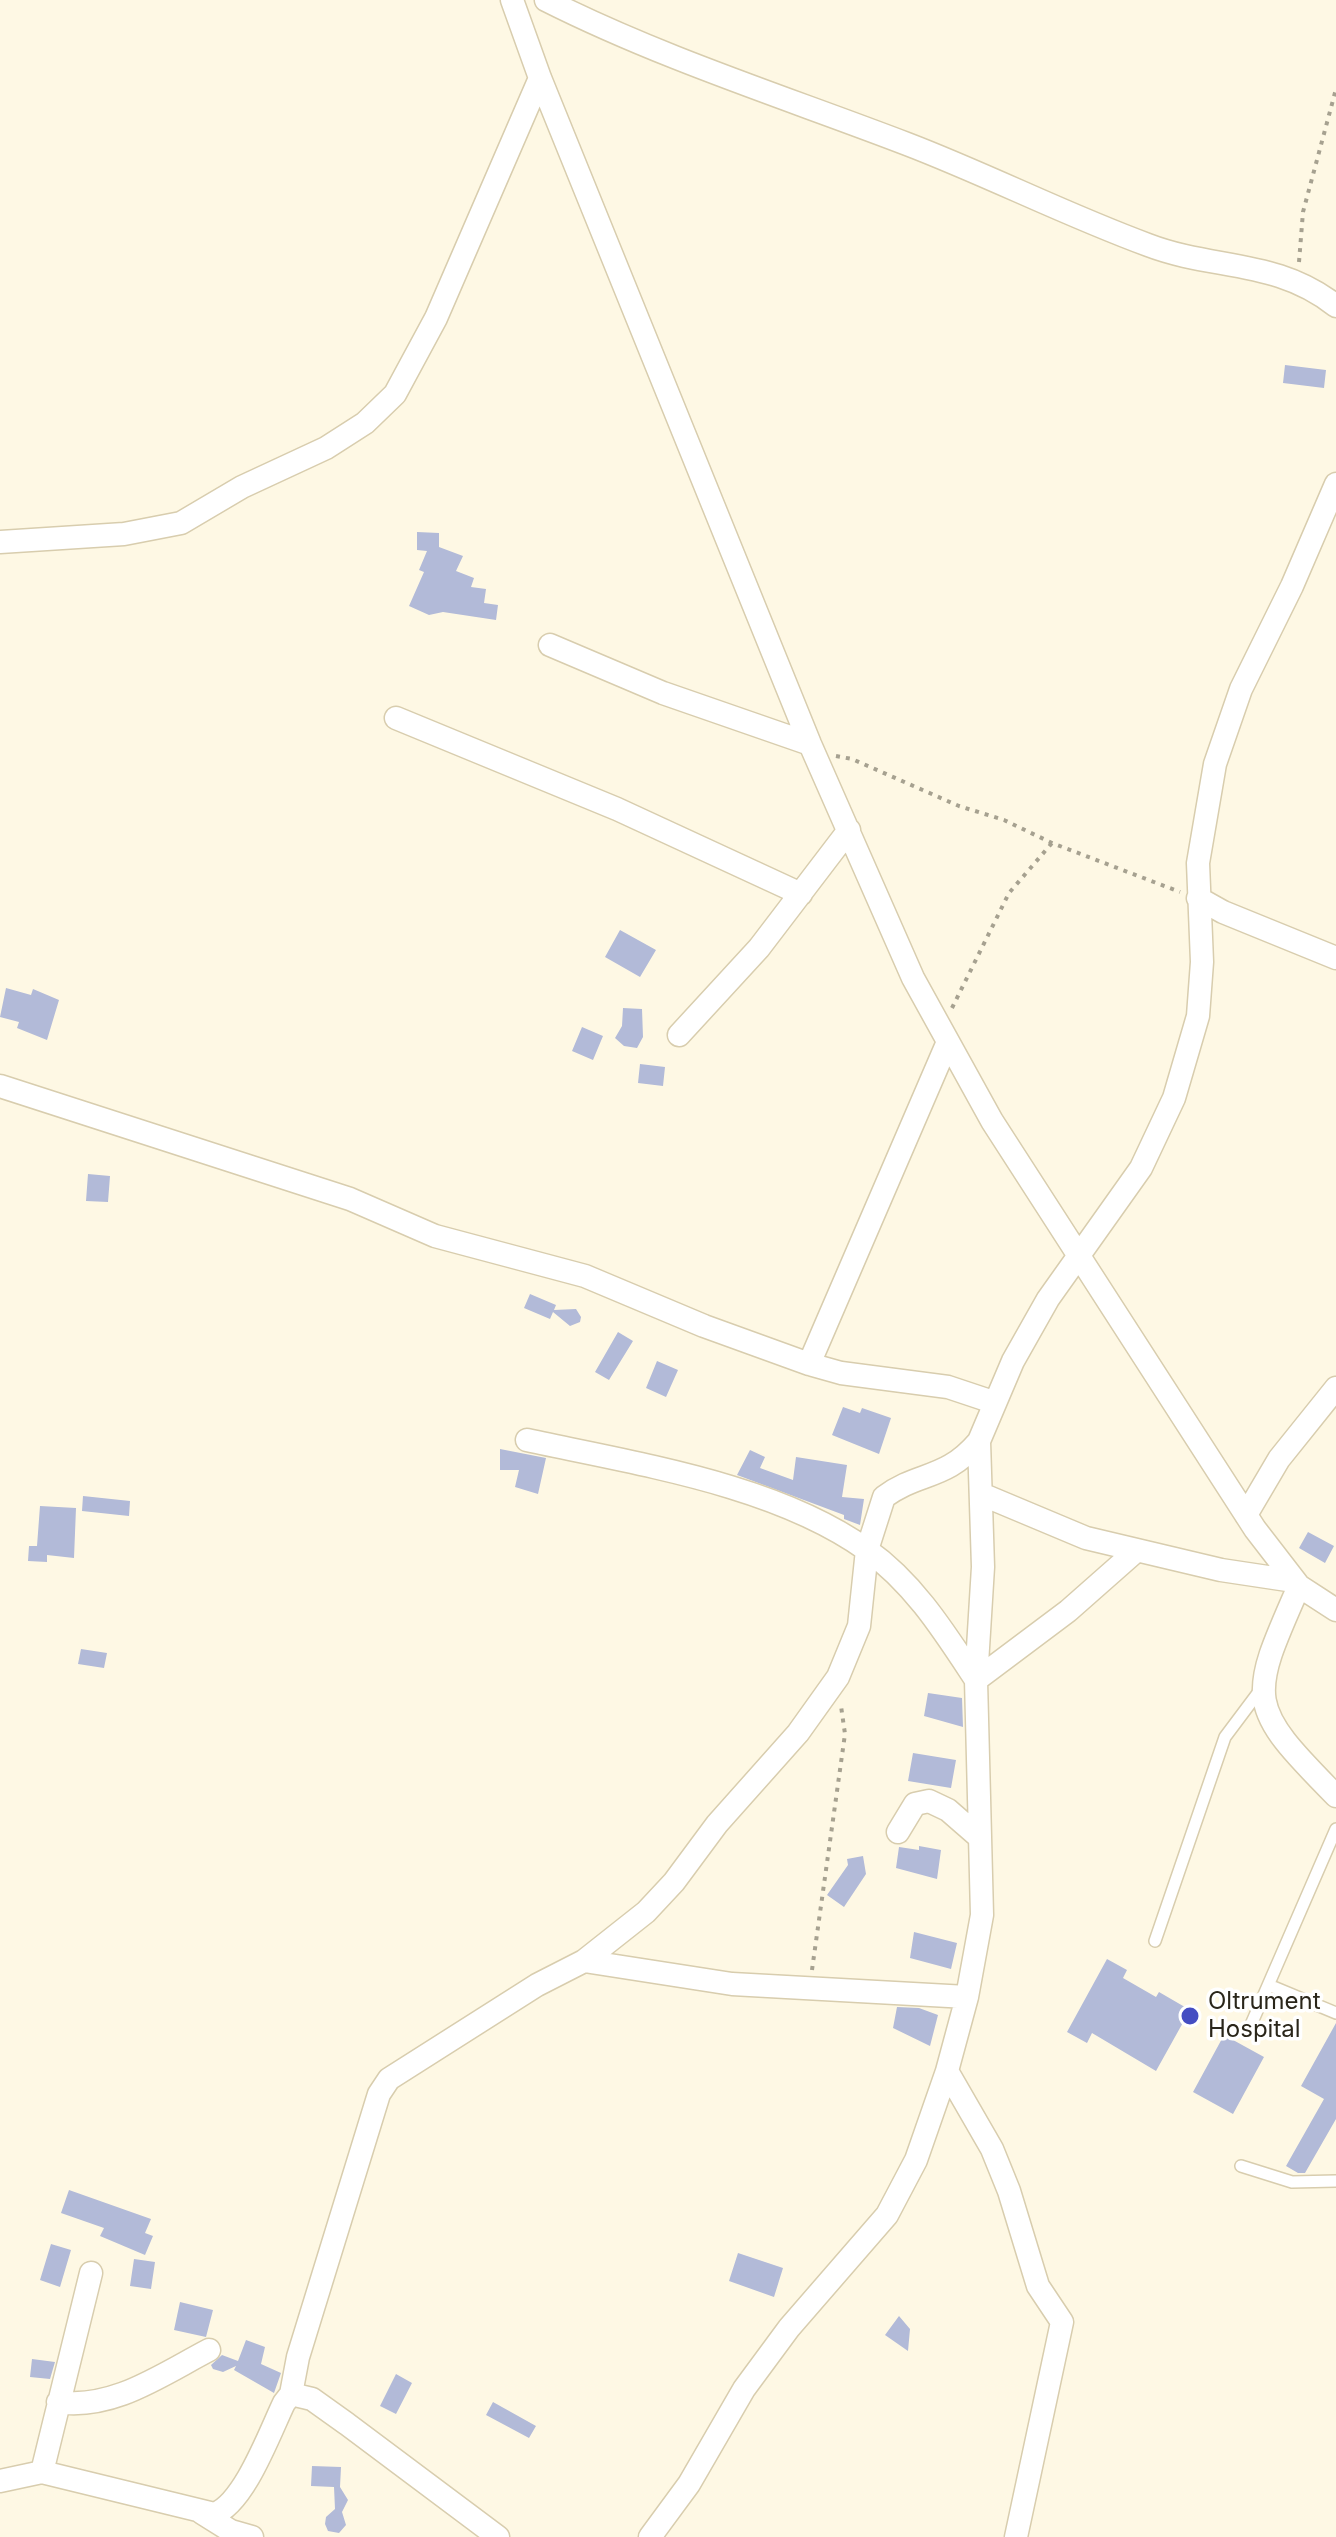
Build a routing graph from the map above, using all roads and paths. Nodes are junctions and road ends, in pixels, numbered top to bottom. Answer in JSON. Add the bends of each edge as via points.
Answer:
{"nodes":[{"id":1,"x":512,"y":0,"type":"edge"},
{"id":2,"x":546,"y":0,"type":"edge"},
{"id":3,"x":585,"y":8,"type":"edge"},
{"id":4,"x":540,"y":78,"type":"junction"},
{"id":5,"x":1336,"y":89,"type":"edge"},
{"id":6,"x":1298,"y":280,"type":"junction"},
{"id":7,"x":1336,"y":306,"type":"edge"},
{"id":8,"x":1336,"y":484,"type":"edge"},
{"id":9,"x":0,"y":542,"type":"edge"},
{"id":10,"x":550,"y":645,"type":"dead end"},
{"id":11,"x":396,"y":718,"type":"dead end"},
{"id":12,"x":814,"y":748,"type":"junction"},
{"id":13,"x":849,"y":830,"type":"junction"},
{"id":14,"x":1052,"y":843,"type":"junction"},
{"id":15,"x":801,"y":894,"type":"junction"},
{"id":16,"x":1198,"y":898,"type":"junction"},
{"id":17,"x":1336,"y":958,"type":"edge"},
{"id":18,"x":679,"y":1035,"type":"dead end"},
{"id":19,"x":944,"y":1038,"type":"junction"},
{"id":20,"x":0,"y":1086,"type":"edge"},
{"id":21,"x":1080,"y":1256,"type":"junction"},
{"id":22,"x":809,"y":1364,"type":"junction"},
{"id":23,"x":1336,"y":1388,"type":"edge"},
{"id":24,"x":993,"y":1402,"type":"junction"},
{"id":25,"x":527,"y":1440,"type":"dead end"},
{"id":26,"x":979,"y":1441,"type":"junction"},
{"id":27,"x":981,"y":1494,"type":"junction"},
{"id":28,"x":1246,"y":1515,"type":"junction"},
{"id":29,"x":867,"y":1550,"type":"junction"},
{"id":30,"x":1136,"y":1551,"type":"junction"},
{"id":31,"x":1297,"y":1583,"type":"junction"},
{"id":32,"x":1336,"y":1610,"type":"edge"},
{"id":33,"x":838,"y":1677,"type":"junction"},
{"id":34,"x":976,"y":1680,"type":"junction"},
{"id":35,"x":1262,"y":1689,"type":"junction"},
{"id":36,"x":1336,"y":1796,"type":"edge"},
{"id":37,"x":1336,"y":1829,"type":"edge"},
{"id":38,"x":898,"y":1832,"type":"dead end"},
{"id":39,"x":979,"y":1837,"type":"junction"},
{"id":40,"x":1155,"y":1941,"type":"dead end"},
{"id":41,"x":584,"y":1961,"type":"junction"},
{"id":42,"x":1271,"y":1986,"type":"junction"},
{"id":43,"x":808,"y":1988,"type":"junction"},
{"id":44,"x":967,"y":1997,"type":"junction"},
{"id":45,"x":1336,"y":2013,"type":"edge"},
{"id":46,"x":1250,"y":2027,"type":"dead end"},
{"id":47,"x":947,"y":2071,"type":"junction"},
{"id":48,"x":1241,"y":2166,"type":"dead end"},
{"id":49,"x":1336,"y":2181,"type":"edge"},
{"id":50,"x":91,"y":2273,"type":"dead end"},
{"id":51,"x":209,"y":2350,"type":"dead end"},
{"id":52,"x":291,"y":2394,"type":"junction"},
{"id":53,"x":58,"y":2402,"type":"junction"},
{"id":54,"x":42,"y":2472,"type":"junction"},
{"id":55,"x":0,"y":2481,"type":"edge"},
{"id":56,"x":202,"y":2513,"type":"junction"},
{"id":57,"x":493,"y":2536,"type":"edge"},
{"id":58,"x":252,"y":2537,"type":"edge"},
{"id":59,"x":650,"y":2537,"type":"edge"},
{"id":60,"x":1016,"y":2537,"type":"edge"}],
"edges":[{"from":1,"to":4,"type":"street"},
{"from":2,"to":3,"type":"street"},
{"from":3,"to":6,"type":"street","via":[[1151,247]]},
{"from":4,"to":9,"type":"street","via":[[436,318],[395,394],[365,423],[171,526]]},
{"from":4,"to":12,"type":"street"},
{"from":5,"to":6,"type":"path","via":[[1303,212]]},
{"from":6,"to":7,"type":"street"},
{"from":8,"to":16,"type":"street","via":[[1241,689],[1215,764],[1198,863]]},
{"from":10,"to":12,"type":"street"},
{"from":11,"to":15,"type":"street","via":[[617,809]]},
{"from":12,"to":13,"type":"street"},
{"from":12,"to":14,"type":"path"},
{"from":13,"to":15,"type":"street"},
{"from":13,"to":19,"type":"street"},
{"from":14,"to":16,"type":"path"},
{"from":14,"to":19,"type":"path","via":[[1009,893]]},
{"from":15,"to":18,"type":"street"},
{"from":16,"to":17,"type":"street"},
{"from":16,"to":21,"type":"street","via":[[1198,1016],[1174,1098],[1141,1168]]},
{"from":19,"to":21,"type":"street"},
{"from":19,"to":22,"type":"street"},
{"from":20,"to":22,"type":"street","via":[[350,1199],[435,1236],[585,1276]]},
{"from":21,"to":24,"type":"street","via":[[1048,1299]]},
{"from":21,"to":28,"type":"street"},
{"from":22,"to":24,"type":"street","via":[[948,1387]]},
{"from":23,"to":28,"type":"street","via":[[1279,1459]]},
{"from":24,"to":26,"type":"street"},
{"from":25,"to":29,"type":"street","via":[[723,1487],[822,1522]]},
{"from":26,"to":27,"type":"street"},
{"from":26,"to":29,"type":"street","via":[[942,1473],[884,1497]]},
{"from":27,"to":30,"type":"street","via":[[1086,1538]]},
{"from":27,"to":34,"type":"street"},
{"from":28,"to":31,"type":"street"},
{"from":29,"to":33,"type":"street","via":[[859,1626]]},
{"from":29,"to":34,"type":"street","via":[[907,1585]]},
{"from":30,"to":31,"type":"street"},
{"from":30,"to":34,"type":"street","via":[[1068,1611]]},
{"from":31,"to":32,"type":"street"},
{"from":31,"to":35,"type":"street","via":[[1265,1664]]},
{"from":33,"to":41,"type":"street","via":[[674,1882],[646,1912]]},
{"from":33,"to":43,"type":"path","via":[[845,1734]]},
{"from":34,"to":39,"type":"street"},
{"from":35,"to":36,"type":"street","via":[[1267,1717]]},
{"from":35,"to":40,"type":"lane","via":[[1225,1737]]},
{"from":37,"to":42,"type":"lane"},
{"from":38,"to":39,"type":"street","via":[[915,1804],[929,1801]]},
{"from":39,"to":44,"type":"street","via":[[982,1915]]},
{"from":41,"to":43,"type":"street","via":[[719,1983]]},
{"from":41,"to":52,"type":"street","via":[[389,2079],[379,2094]]},
{"from":42,"to":45,"type":"lane"},
{"from":42,"to":46,"type":"lane"},
{"from":43,"to":44,"type":"street"},
{"from":44,"to":47,"type":"street"},
{"from":47,"to":59,"type":"street","via":[[916,2160],[887,2215],[762,2365]]},
{"from":47,"to":60,"type":"street","via":[[992,2149],[1038,2286],[1062,2322]]},
{"from":48,"to":49,"type":"lane","via":[[1292,2182]]},
{"from":50,"to":53,"type":"street"},
{"from":51,"to":53,"type":"street","via":[[112,2398],[82,2405]]},
{"from":52,"to":56,"type":"street","via":[[231,2502],[223,2511]]},
{"from":52,"to":57,"type":"street","via":[[312,2399]]},
{"from":53,"to":54,"type":"street"},
{"from":54,"to":55,"type":"street"},
{"from":54,"to":56,"type":"street"},
{"from":56,"to":58,"type":"street"}]}
